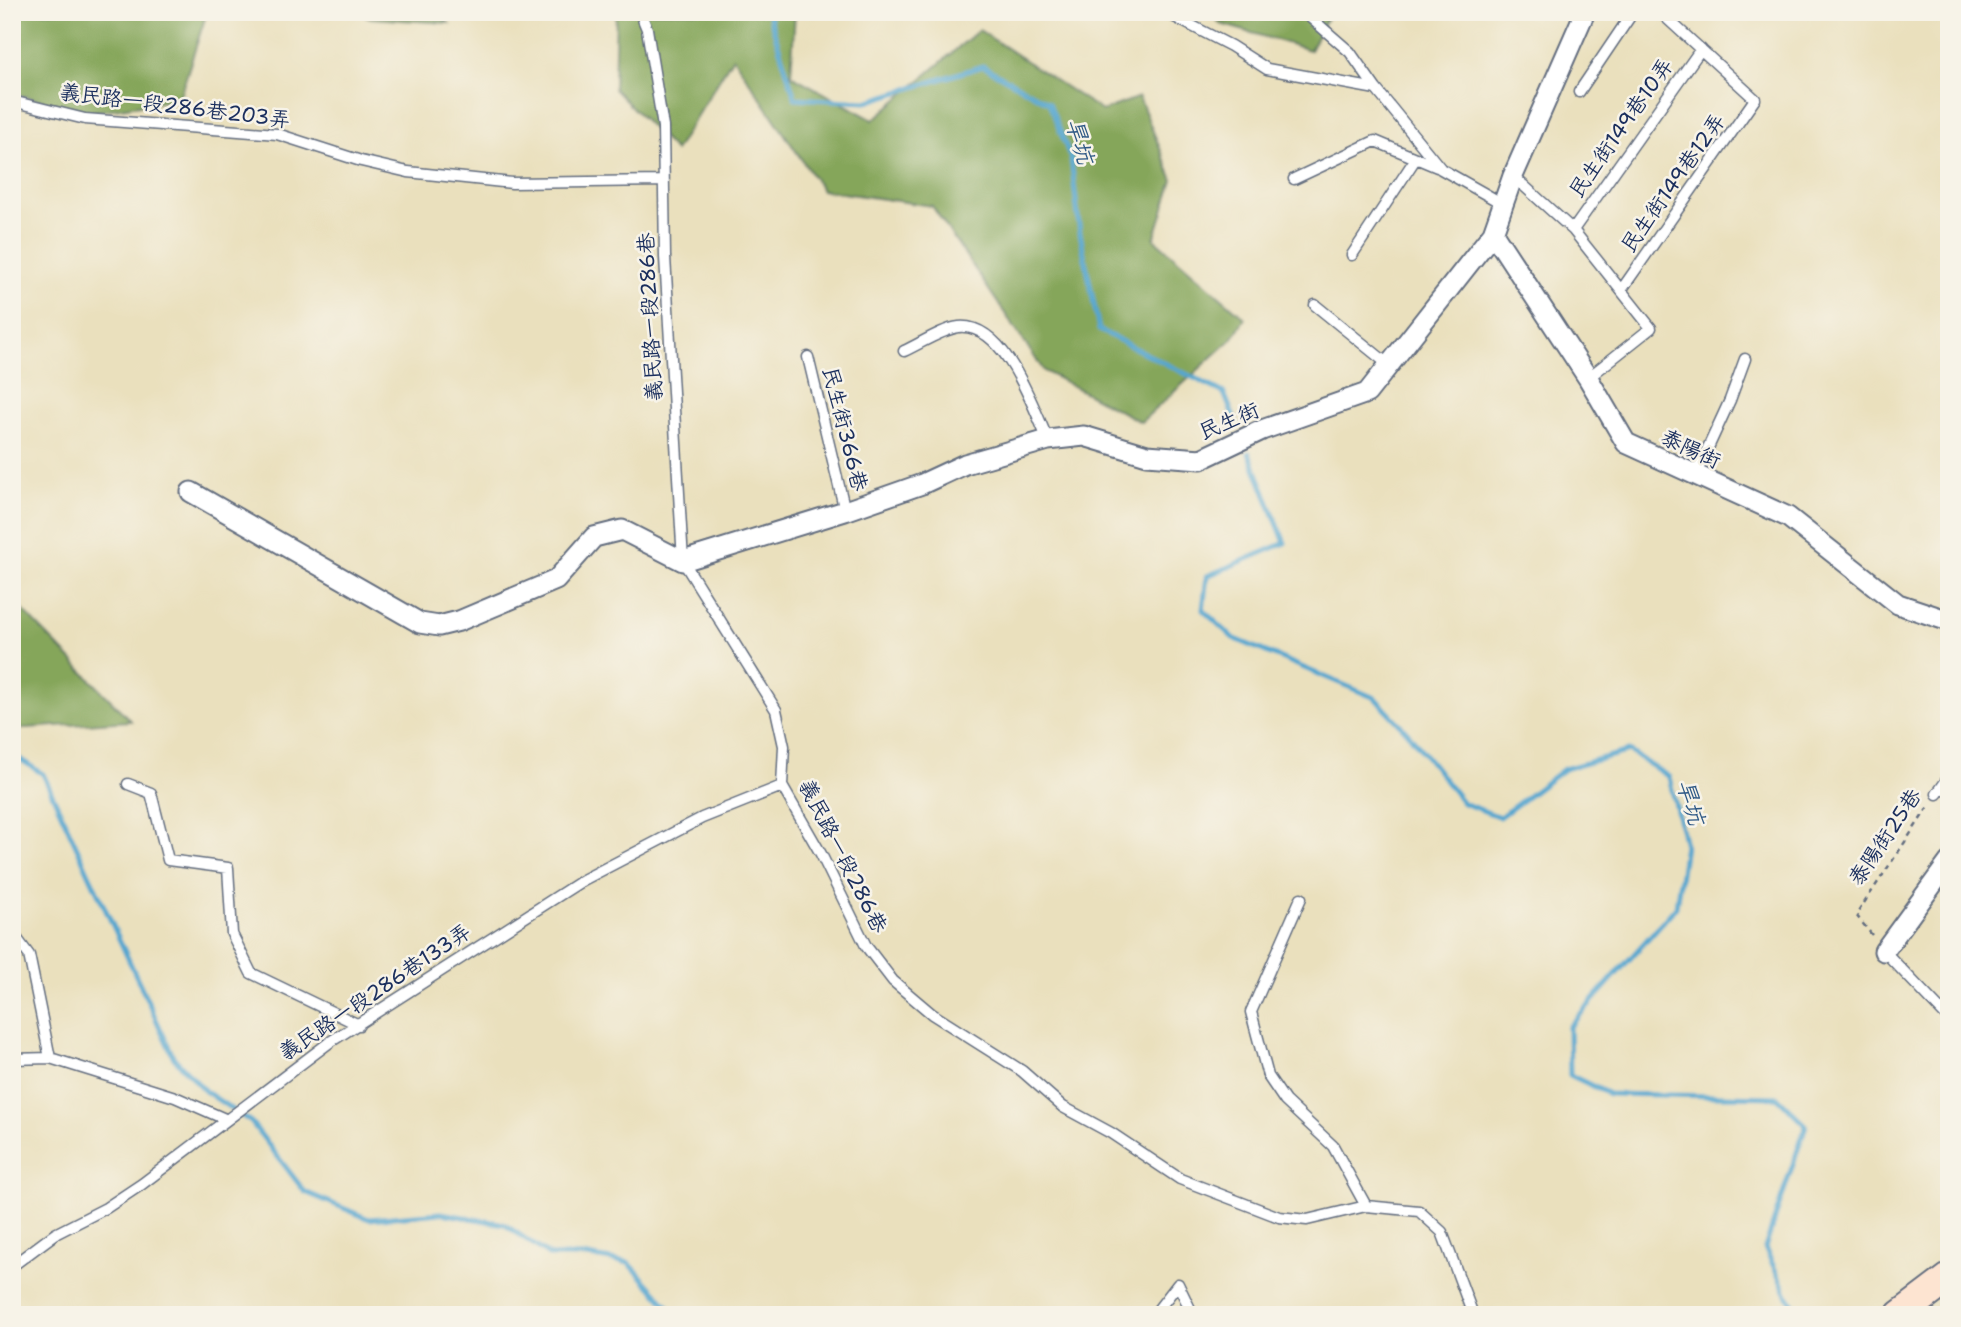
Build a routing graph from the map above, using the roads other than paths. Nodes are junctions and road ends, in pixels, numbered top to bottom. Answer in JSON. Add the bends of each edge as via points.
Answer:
{"nodes":[{"id":1,"x":640,"y":12,"type":"edge"},
{"id":2,"x":1165,"y":12,"type":"edge"},
{"id":3,"x":1304,"y":12,"type":"edge"},
{"id":4,"x":1585,"y":12,"type":"edge"},
{"id":5,"x":1633,"y":12,"type":"edge"},
{"id":6,"x":1660,"y":12,"type":"edge"},
{"id":7,"x":1701,"y":49,"type":"junction"},
{"id":8,"x":1377,"y":89,"type":"junction"},
{"id":9,"x":1579,"y":92,"type":"dead end"},
{"id":10,"x":12,"y":101,"type":"edge"},
{"id":11,"x":1416,"y":158,"type":"junction"},
{"id":12,"x":1440,"y":169,"type":"junction"},
{"id":13,"x":1513,"y":176,"type":"junction"},
{"id":14,"x":1294,"y":179,"type":"dead end"},
{"id":15,"x":664,"y":181,"type":"junction"},
{"id":16,"x":1503,"y":204,"type":"junction"},
{"id":17,"x":1573,"y":230,"type":"junction"},
{"id":18,"x":1493,"y":233,"type":"junction"},
{"id":19,"x":1352,"y":255,"type":"dead end"},
{"id":20,"x":1622,"y":289,"type":"junction"},
{"id":21,"x":1315,"y":305,"type":"dead end"},
{"id":22,"x":904,"y":351,"type":"dead end"},
{"id":23,"x":808,"y":357,"type":"dead end"},
{"id":24,"x":1745,"y":359,"type":"dead end"},
{"id":25,"x":1389,"y":365,"type":"junction"},
{"id":26,"x":1588,"y":378,"type":"junction"},
{"id":27,"x":1048,"y":440,"type":"junction"},
{"id":28,"x":1695,"y":477,"type":"junction"},
{"id":29,"x":191,"y":492,"type":"dead end"},
{"id":30,"x":845,"y":511,"type":"junction"},
{"id":31,"x":683,"y":561,"type":"junction"},
{"id":32,"x":1949,"y":621,"type":"edge"},
{"id":33,"x":1949,"y":777,"type":"edge"},
{"id":34,"x":128,"y":784,"type":"dead end"},
{"id":35,"x":782,"y":786,"type":"junction"},
{"id":36,"x":1937,"y":794,"type":"road end"},
{"id":37,"x":1949,"y":862,"type":"edge"},
{"id":38,"x":1301,"y":898,"type":"dead end"},
{"id":39,"x":12,"y":932,"type":"edge"},
{"id":40,"x":1885,"y":951,"type":"joint"},
{"id":41,"x":1949,"y":1019,"type":"edge"},
{"id":42,"x":359,"y":1025,"type":"junction"},
{"id":43,"x":50,"y":1058,"type":"junction"},
{"id":44,"x":12,"y":1059,"type":"edge"},
{"id":45,"x":227,"y":1118,"type":"junction"},
{"id":46,"x":1366,"y":1206,"type":"junction"},
{"id":47,"x":12,"y":1266,"type":"edge"},
{"id":48,"x":1949,"y":1278,"type":"edge"},
{"id":49,"x":1154,"y":1315,"type":"edge"},
{"id":50,"x":1193,"y":1315,"type":"edge"},
{"id":51,"x":1472,"y":1315,"type":"edge"},
{"id":52,"x":1900,"y":1315,"type":"edge"}],
"edges":[{"from":1,"to":15,"type":"lane","name":"義民路一段286巷","via":[[647,29],[663,127]]},
{"from":2,"to":8,"type":"lane","via":[[1268,69]]},
{"from":3,"to":8,"type":"lane","via":[[1350,52]]},
{"from":4,"to":13,"type":"street","name":"民生街"},
{"from":5,"to":9,"type":"lane"},
{"from":6,"to":7,"type":"lane"},
{"from":7,"to":17,"type":"lane","name":"民生街149巷10弄"},
{"from":7,"to":20,"type":"lane","name":"民生街149巷12弄","via":[[1755,99]]},
{"from":8,"to":12,"type":"lane"},
{"from":10,"to":15,"type":"lane","name":"義民路一段286巷203弄","via":[[85,119],[277,134],[408,172],[512,183]]},
{"from":11,"to":12,"type":"lane"},
{"from":11,"to":14,"type":"lane","via":[[1375,141]]},
{"from":11,"to":19,"type":"lane"},
{"from":12,"to":16,"type":"lane"},
{"from":13,"to":16,"type":"street","name":"民生街"},
{"from":13,"to":17,"type":"lane"},
{"from":15,"to":31,"type":"lane","name":"義民路一段286巷"},
{"from":16,"to":18,"type":"street","name":"民生街"},
{"from":17,"to":20,"type":"lane"},
{"from":18,"to":25,"type":"street","name":"民生街"},
{"from":18,"to":26,"type":"street","name":"泰陽街"},
{"from":20,"to":26,"type":"lane","via":[[1651,328]]},
{"from":21,"to":25,"type":"lane"},
{"from":22,"to":27,"type":"lane","via":[[957,327],[975,328],[1017,369]]},
{"from":23,"to":30,"type":"lane","name":"民生街366巷"},
{"from":24,"to":28,"type":"lane"},
{"from":25,"to":27,"type":"street","name":"民生街","via":[[1367,393],[1262,430],[1201,458],[1147,455],[1084,436]]},
{"from":26,"to":28,"type":"street","name":"泰陽街","via":[[1626,443]]},
{"from":27,"to":30,"type":"street","name":"民生街","via":[[965,464]]},
{"from":28,"to":32,"type":"street","name":"泰陽街","via":[[1788,517],[1898,604]]},
{"from":29,"to":31,"type":"street","via":[[420,623],[439,626],[556,580],[594,537],[622,530]]},
{"from":30,"to":31,"type":"street","name":"民生街"},
{"from":31,"to":35,"type":"lane","name":"義民路一段286巷","via":[[776,710],[784,746]]},
{"from":33,"to":36,"type":"lane","name":"泰陽街25巷"},
{"from":34,"to":42,"type":"lane","via":[[151,793],[169,859],[228,868],[232,934],[250,973]]},
{"from":35,"to":42,"type":"lane","name":"義民路一段286巷133弄","via":[[702,818],[583,880]]},
{"from":35,"to":46,"type":"lane","name":"義民路一段286巷","via":[[866,946],[893,981],[932,1014],[1022,1071],[1063,1107],[1180,1179],[1279,1217],[1307,1220]]},
{"from":37,"to":40,"type":"street"},
{"from":38,"to":46,"type":"lane","via":[[1251,1012],[1268,1076],[1285,1101],[1333,1146]]},
{"from":39,"to":43,"type":"lane","via":[[29,955]]},
{"from":40,"to":41,"type":"lane"},
{"from":42,"to":45,"type":"lane","name":"義民路一段286巷133弄"},
{"from":43,"to":44,"type":"lane"},
{"from":43,"to":45,"type":"lane"},
{"from":45,"to":47,"type":"lane","name":"義民路一段286巷133弄","via":[[142,1184],[55,1234]]},
{"from":46,"to":51,"type":"lane","name":"義民路一段286巷","via":[[1419,1211],[1442,1232]]},
{"from":48,"to":52,"type":"street"},
{"from":49,"to":50,"type":"lane","via":[[1178,1283]]}]}
